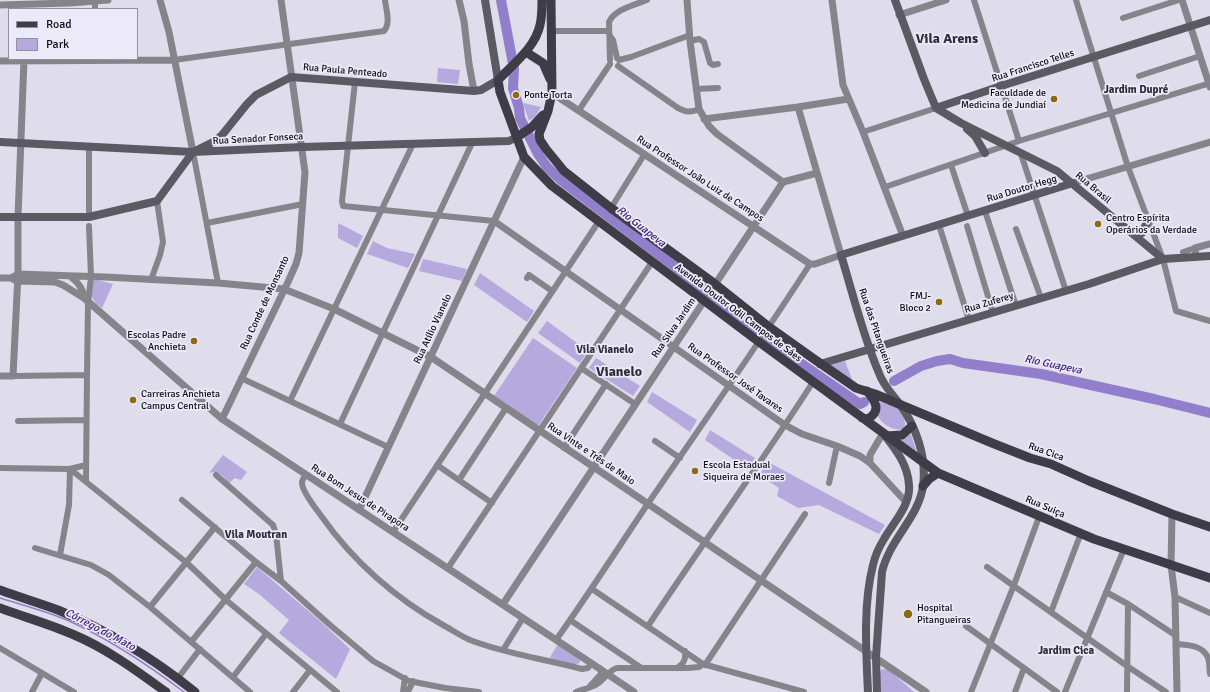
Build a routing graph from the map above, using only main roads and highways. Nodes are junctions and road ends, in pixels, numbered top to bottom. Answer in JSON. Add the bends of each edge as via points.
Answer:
{"nodes":[{"id":1,"x":485,"y":0,"type":"edge"},
{"id":2,"x":542,"y":0,"type":"edge"},
{"id":3,"x":551,"y":0,"type":"edge"},
{"id":4,"x":895,"y":0,"type":"edge"},
{"id":5,"x":1210,"y":20,"type":"edge"},
{"id":6,"x":525,"y":52,"type":"junction"},
{"id":7,"x":500,"y":78,"type":"junction"},
{"id":8,"x":552,"y":88,"type":"junction"},
{"id":9,"x":936,"y":108,"type":"junction"},
{"id":10,"x":548,"y":110,"type":"junction"},
{"id":11,"x":960,"y":123,"type":"junction"},
{"id":12,"x":519,"y":136,"type":"junction"},
{"id":13,"x":215,"y":141,"type":"junction"},
{"id":14,"x":0,"y":142,"type":"edge"},
{"id":15,"x":222,"y":151,"type":"junction"},
{"id":16,"x":193,"y":152,"type":"junction"},
{"id":17,"x":985,"y":153,"type":"road end"},
{"id":18,"x":1073,"y":183,"type":"junction"},
{"id":19,"x":0,"y":217,"type":"edge"},
{"id":20,"x":1148,"y":220,"type":"road end"},
{"id":21,"x":1131,"y":232,"type":"junction"},
{"id":22,"x":841,"y":255,"type":"joint"},
{"id":23,"x":1210,"y":256,"type":"edge"},
{"id":24,"x":1163,"y":259,"type":"junction"},
{"id":25,"x":870,"y":348,"type":"junction"},
{"id":26,"x":820,"y":364,"type":"junction"},
{"id":27,"x":871,"y":392,"type":"junction"},
{"id":28,"x":900,"y":404,"type":"junction"},
{"id":29,"x":862,"y":418,"type":"junction"},
{"id":30,"x":912,"y":426,"type":"junction"},
{"id":31,"x":885,"y":434,"type":"junction"},
{"id":32,"x":924,"y":463,"type":"junction"},
{"id":33,"x":938,"y":473,"type":"junction"},
{"id":34,"x":923,"y":486,"type":"junction"},
{"id":35,"x":1210,"y":527,"type":"edge"},
{"id":36,"x":1210,"y":578,"type":"edge"},
{"id":37,"x":0,"y":590,"type":"edge"},
{"id":38,"x":0,"y":608,"type":"edge"},
{"id":39,"x":166,"y":692,"type":"edge"},
{"id":40,"x":195,"y":692,"type":"edge"},
{"id":41,"x":868,"y":692,"type":"edge"},
{"id":42,"x":877,"y":692,"type":"edge"}],
"edges":[{"from":1,"to":7,"type":"main road","name":"Avenida Doutor Odil Campos de Sáes"},
{"from":2,"to":6,"type":"main road","via":[[538,34]]},
{"from":3,"to":8,"type":"main road"},
{"from":4,"to":9,"type":"main road"},
{"from":5,"to":9,"type":"main road","name":"Rua Francisco Telles"},
{"from":6,"to":7,"type":"main road"},
{"from":6,"to":8,"type":"main road","via":[[543,63]]},
{"from":7,"to":12,"type":"main road","name":"Avenida Doutor Odil Campos de Sáes","via":[[500,92]]},
{"from":7,"to":13,"type":"main road","name":"Rua Paula Penteado","via":[[481,90],[474,90],[291,77],[256,95]]},
{"from":8,"to":10,"type":"main road"},
{"from":9,"to":11,"type":"main road"},
{"from":10,"to":12,"type":"main road"},
{"from":10,"to":26,"type":"main road","name":"Avenida Doutor Odil Campos de Sáes","via":[[539,134],[540,140],[564,171],[713,287]]},
{"from":11,"to":17,"type":"main road","via":[[975,136]]},
{"from":11,"to":18,"type":"main road","name":"Rua Brasil","via":[[1057,171]]},
{"from":12,"to":15,"type":"main road","name":"Rua Senador Fonseca","via":[[509,141]]},
{"from":12,"to":29,"type":"main road","name":"Avenida Doutor Odil Campos de Sáes","via":[[524,157],[552,186]]},
{"from":13,"to":15,"type":"main road"},
{"from":13,"to":16,"type":"main road","name":"Rua Paula Penteado"},
{"from":14,"to":16,"type":"main road","name":"Rua Senador Fonseca"},
{"from":15,"to":16,"type":"main road","name":"Rua Senador Fonseca"},
{"from":16,"to":19,"type":"main road","via":[[157,201],[89,217]]},
{"from":18,"to":21,"type":"main road","name":"Rua Brasil"},
{"from":18,"to":22,"type":"main road","name":"Rua Doutor Hegg"},
{"from":20,"to":21,"type":"main road","via":[[1142,233],[1137,235]]},
{"from":21,"to":24,"type":"main road","name":"Rua Brasil"},
{"from":22,"to":25,"type":"main road","name":"Rua das Pitangueiras"},
{"from":23,"to":24,"type":"main road"},
{"from":24,"to":25,"type":"main road","name":"Rua Zuferey","via":[[1066,291]]},
{"from":25,"to":26,"type":"main road","name":"Rua Zuferey"},
{"from":25,"to":28,"type":"main road","name":"Rua das Pitangueiras","via":[[882,380]]},
{"from":26,"to":27,"type":"main road","name":"Avenida Doutor Odil Campos de Sáes","via":[[856,388]]},
{"from":27,"to":28,"type":"main road","name":"Rua Cica"},
{"from":27,"to":29,"type":"main road","via":[[876,404],[874,416]]},
{"from":28,"to":30,"type":"main road","name":"Rua das Pitangueiras"},
{"from":28,"to":35,"type":"main road","name":"Rua Cica","via":[[992,443]]},
{"from":29,"to":31,"type":"main road","name":"Avenida Doutor Odil Campos de Sáes"},
{"from":30,"to":31,"type":"main road","via":[[902,435]]},
{"from":30,"to":32,"type":"main road","name":"Rua das Pitangueiras"},
{"from":31,"to":32,"type":"main road","name":"Rua Suiça"},
{"from":31,"to":41,"type":"main road","via":[[906,468],[909,494],[876,555],[873,566],[868,598]]},
{"from":32,"to":33,"type":"main road","name":"Rua Suiça"},
{"from":32,"to":34,"type":"main road","name":"Rua das Pitangueiras"},
{"from":33,"to":34,"type":"main road"},
{"from":33,"to":36,"type":"main road","name":"Rua Suiça","via":[[1081,533]]},
{"from":34,"to":42,"type":"main road","name":"Rua das Pitangueiras","via":[[919,503],[884,563],[880,583]]},
{"from":37,"to":40,"type":"main road","via":[[58,610],[101,630],[139,652]]},
{"from":38,"to":39,"type":"main road","via":[[73,634],[102,648]]}]}
